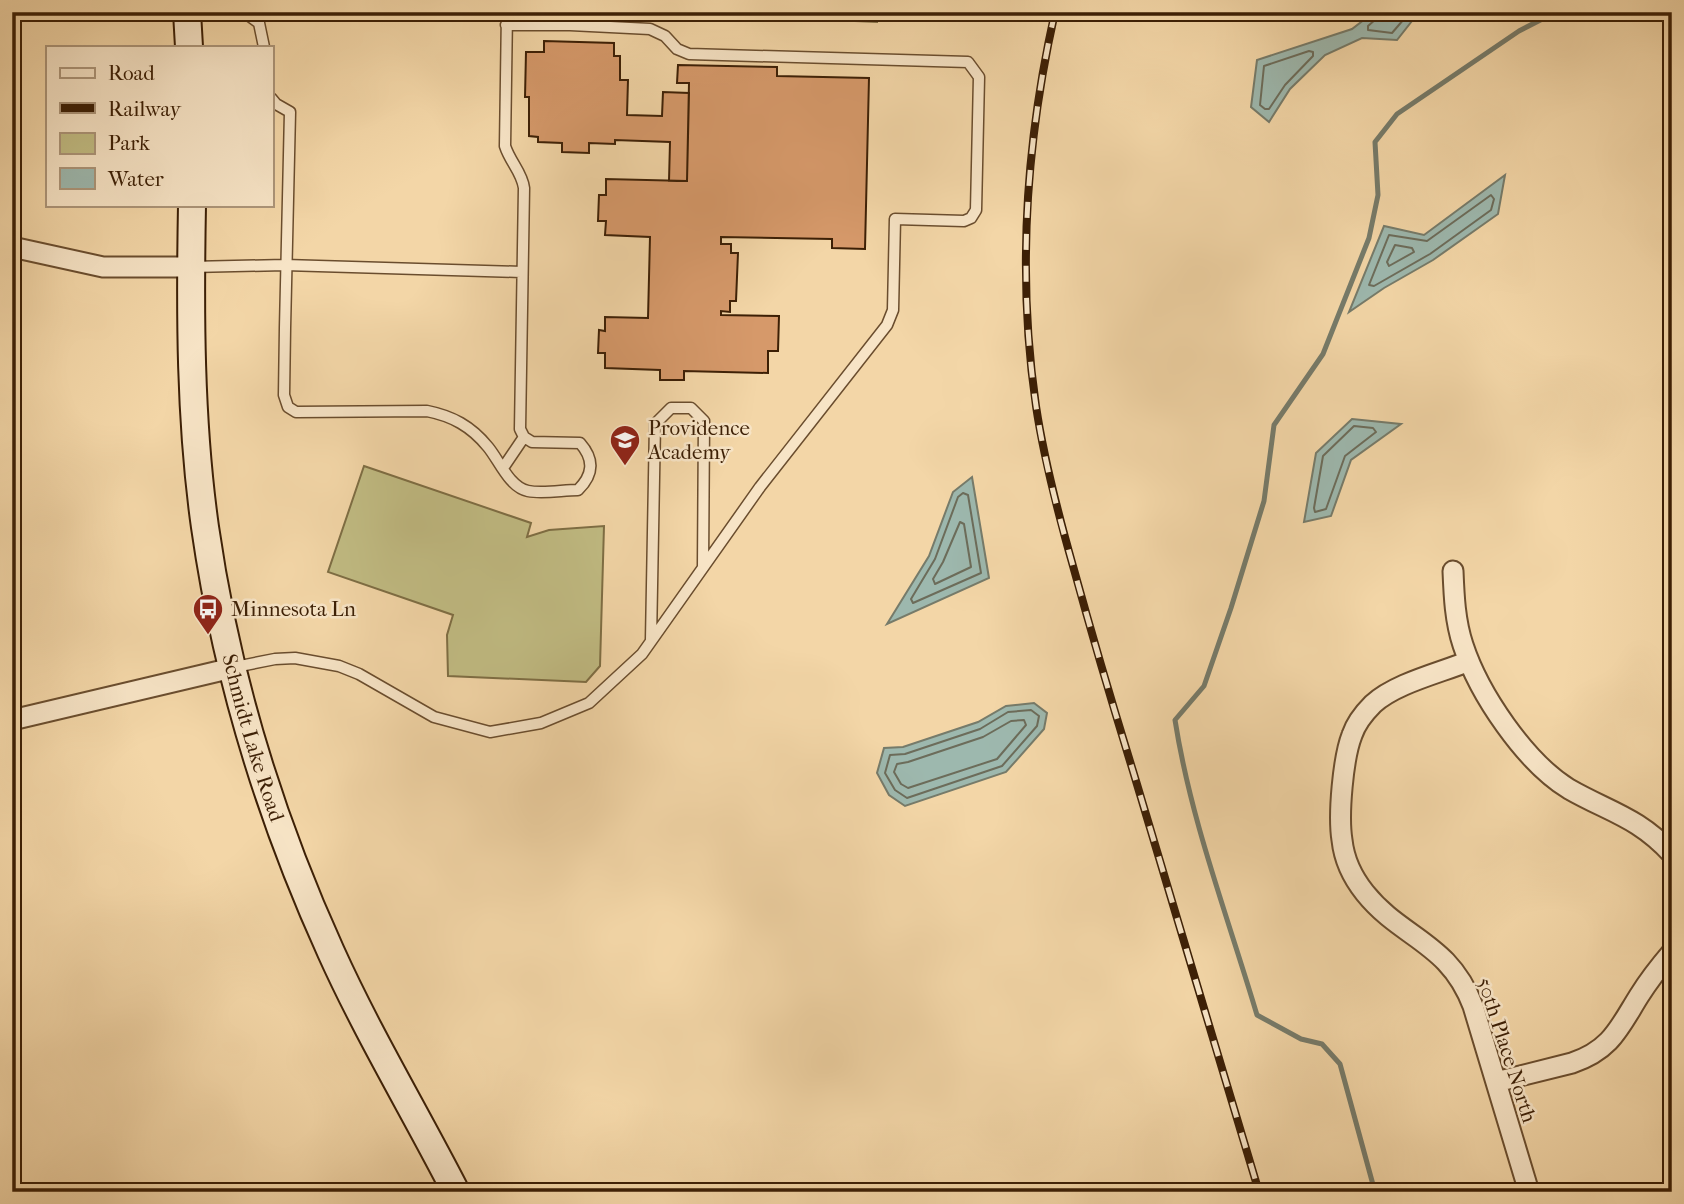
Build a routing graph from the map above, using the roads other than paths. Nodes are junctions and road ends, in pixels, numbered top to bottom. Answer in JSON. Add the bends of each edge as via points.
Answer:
{"nodes":[{"id":1,"x":187,"y":12,"type":"edge"},
{"id":2,"x":226,"y":12,"type":"edge"},
{"id":3,"x":507,"y":12,"type":"edge"},
{"id":4,"x":506,"y":25,"type":"junction"},
{"id":5,"x":189,"y":46,"type":"edge"},
{"id":6,"x":264,"y":46,"type":"edge"},
{"id":7,"x":273,"y":100,"type":"edge"},
{"id":8,"x":192,"y":206,"type":"edge"},
{"id":9,"x":12,"y":247,"type":"edge"},
{"id":10,"x":285,"y":265,"type":"junction"},
{"id":11,"x":191,"y":267,"type":"junction"},
{"id":12,"x":521,"y":272,"type":"junction"},
{"id":13,"x":524,"y":437,"type":"junction"},
{"id":14,"x":503,"y":468,"type":"junction"},
{"id":15,"x":703,"y":568,"type":"junction"},
{"id":16,"x":1453,"y":571,"type":"dead end"},
{"id":17,"x":651,"y":641,"type":"junction"},
{"id":18,"x":1469,"y":661,"type":"junction"},
{"id":19,"x":232,"y":668,"type":"junction"},
{"id":20,"x":12,"y":720,"type":"edge"},
{"id":21,"x":1672,"y":854,"type":"edge"},
{"id":22,"x":1672,"y":952,"type":"edge"},
{"id":23,"x":1496,"y":1082,"type":"junction"},
{"id":24,"x":456,"y":1192,"type":"edge"},
{"id":25,"x":1529,"y":1192,"type":"edge"}],
"edges":[{"from":1,"to":5,"type":"street"},
{"from":2,"to":6,"type":"lane","via":[[248,15],[259,23]]},
{"from":3,"to":4,"type":"lane"},
{"from":4,"to":12,"type":"lane","via":[[505,146],[523,177]]},
{"from":4,"to":15,"type":"lane","via":[[650,29],[689,54],[968,62],[979,77],[976,210],[964,220],[895,219],[893,310],[887,325]]},
{"from":7,"to":10,"type":"lane","via":[[290,112]]},
{"from":8,"to":11,"type":"street","name":"Schmidt Lake Road"},
{"from":9,"to":11,"type":"street","via":[[103,267]]},
{"from":10,"to":11,"type":"lane"},
{"from":10,"to":12,"type":"lane"},
{"from":10,"to":14,"type":"lane","via":[[284,396],[288,407],[296,412],[427,411],[444,415],[475,433]]},
{"from":11,"to":19,"type":"street","name":"Schmidt Lake Road","via":[[196,429],[205,527]]},
{"from":12,"to":13,"type":"lane","via":[[520,429]]},
{"from":13,"to":14,"type":"lane"},
{"from":13,"to":14,"type":"lane","via":[[531,442],[580,443],[591,473],[578,490],[526,491]]},
{"from":15,"to":17,"type":"lane"},
{"from":15,"to":17,"type":"lane","via":[[704,421],[691,408],[671,408],[655,424]]},
{"from":16,"to":18,"type":"street","via":[[1454,608]]},
{"from":17,"to":19,"type":"lane","via":[[589,703],[541,723],[490,732],[434,718],[339,666],[295,658]]},
{"from":18,"to":21,"type":"street","via":[[1514,738],[1538,765],[1566,787],[1632,820]]},
{"from":18,"to":23,"type":"street","name":"50th Place North","via":[[1391,691],[1364,714],[1348,746],[1340,827],[1347,861],[1364,892],[1446,960],[1462,980]]},
{"from":19,"to":20,"type":"street"},
{"from":19,"to":24,"type":"street","name":"Schmidt Lake Road","via":[[270,795],[326,942]]},
{"from":22,"to":23,"type":"street","via":[[1605,1046],[1584,1059]]},
{"from":23,"to":25,"type":"street","name":"50th Place North"}]}
